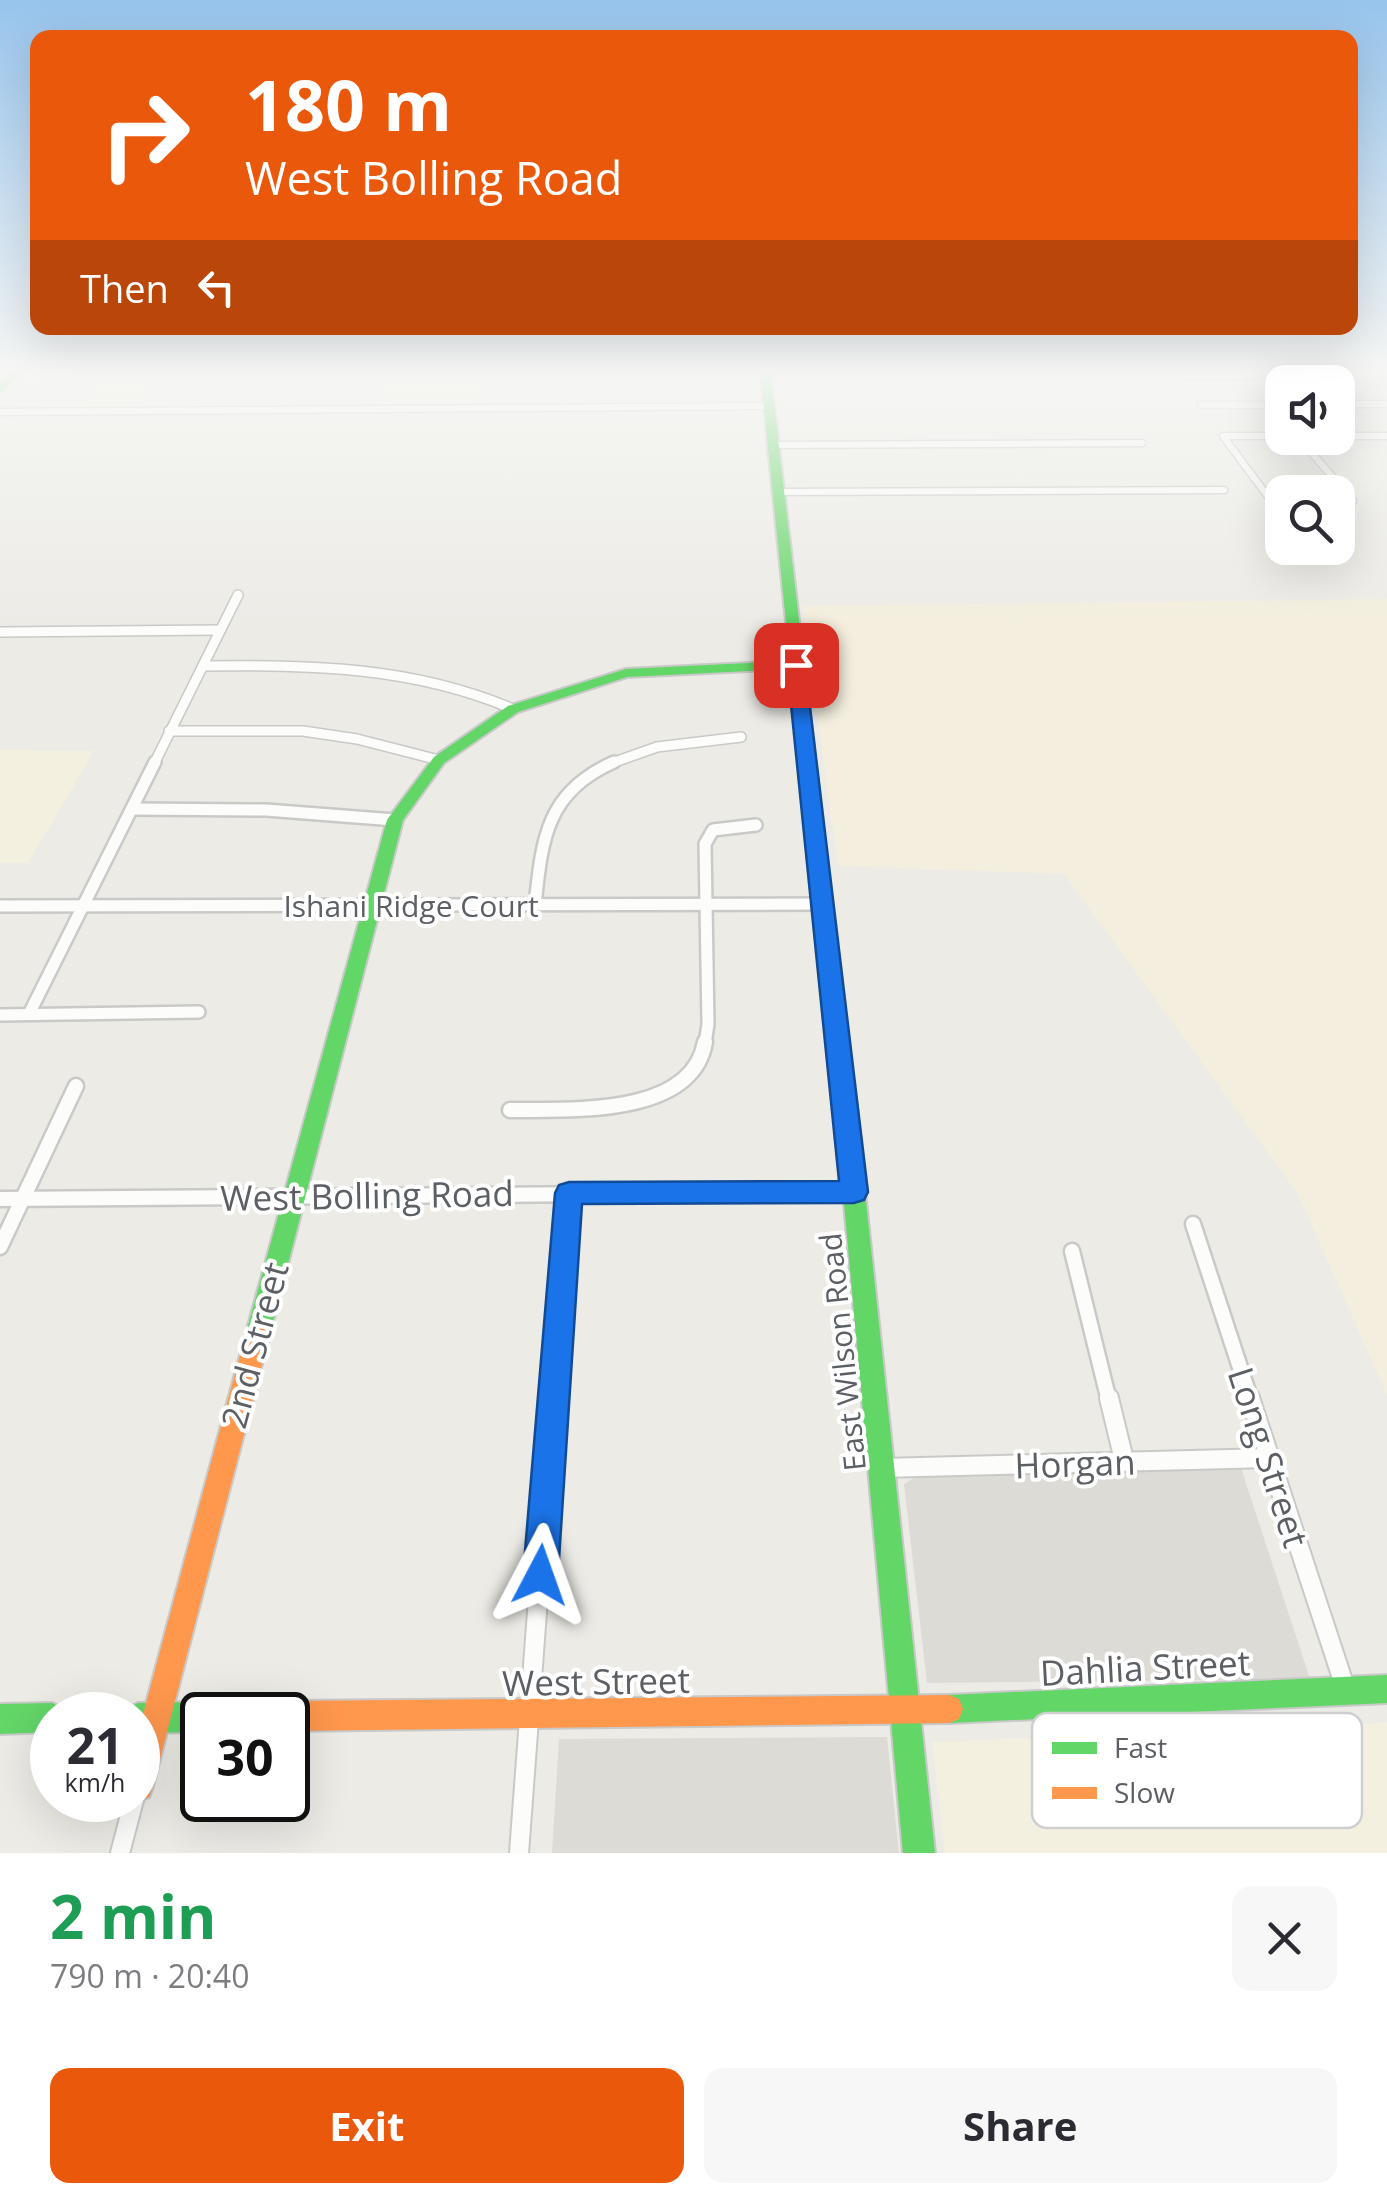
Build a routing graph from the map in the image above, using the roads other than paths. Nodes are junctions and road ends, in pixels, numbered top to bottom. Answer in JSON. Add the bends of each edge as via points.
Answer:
{"nodes":[{"id":1,"x":774,"y":455,"type":"edge"},
{"id":2,"x":1237,"y":455,"type":"edge"},
{"id":3,"x":1314,"y":455,"type":"edge"},
{"id":4,"x":1331,"y":475,"type":"edge"},
{"id":5,"x":1224,"y":490,"type":"dead end"},
{"id":6,"x":777,"y":492,"type":"junction"},
{"id":7,"x":1265,"y":493,"type":"edge"},
{"id":8,"x":238,"y":595,"type":"dead end"},
{"id":9,"x":220,"y":630,"type":"junction"},
{"id":10,"x":0,"y":632,"type":"edge"},
{"id":11,"x":796,"y":665,"type":"junction"},
{"id":12,"x":203,"y":666,"type":"junction"},
{"id":13,"x":512,"y":709,"type":"junction"},
{"id":14,"x":169,"y":731,"type":"junction"},
{"id":15,"x":741,"y":737,"type":"dead end"},
{"id":16,"x":440,"y":760,"type":"junction"},
{"id":17,"x":133,"y":809,"type":"junction"},
{"id":18,"x":395,"y":820,"type":"junction"},
{"id":19,"x":756,"y":825,"type":"dead end"},
{"id":20,"x":704,"y":904,"type":"junction"},
{"id":21,"x":822,"y":904,"type":"junction"},
{"id":22,"x":370,"y":905,"type":"junction"},
{"id":23,"x":535,"y":905,"type":"junction"},
{"id":24,"x":0,"y":906,"type":"edge"},
{"id":25,"x":84,"y":906,"type":"junction"},
{"id":26,"x":199,"y":1012,"type":"dead end"},
{"id":27,"x":0,"y":1014,"type":"edge"},
{"id":28,"x":28,"y":1014,"type":"junction"},
{"id":29,"x":76,"y":1086,"type":"dead end"},
{"id":30,"x":510,"y":1110,"type":"dead end"},
{"id":31,"x":854,"y":1192,"type":"junction"},
{"id":32,"x":569,"y":1193,"type":"junction"},
{"id":33,"x":294,"y":1195,"type":"junction"},
{"id":34,"x":24,"y":1198,"type":"junction"},
{"id":35,"x":0,"y":1199,"type":"edge"},
{"id":36,"x":1193,"y":1224,"type":"dead end"},
{"id":37,"x":0,"y":1247,"type":"edge"},
{"id":38,"x":1072,"y":1250,"type":"dead end"},
{"id":39,"x":1269,"y":1458,"type":"junction"},
{"id":40,"x":1124,"y":1460,"type":"junction"},
{"id":41,"x":882,"y":1468,"type":"junction"},
{"id":42,"x":1387,"y":1689,"type":"edge"},
{"id":43,"x":1346,"y":1691,"type":"junction"},
{"id":44,"x":154,"y":1692,"type":"edge"},
{"id":45,"x":905,"y":1710,"type":"junction"},
{"id":46,"x":530,"y":1714,"type":"junction"},
{"id":47,"x":310,"y":1716,"type":"edge"},
{"id":48,"x":30,"y":1718,"type":"edge"},
{"id":49,"x":0,"y":1719,"type":"edge"},
{"id":50,"x":128,"y":1822,"type":"edge"},
{"id":51,"x":120,"y":1853,"type":"edge"},
{"id":52,"x":519,"y":1853,"type":"edge"},
{"id":53,"x":919,"y":1853,"type":"edge"}],
"edges":[{"from":1,"to":6,"type":"street","name":"East Wilson Road"},
{"from":2,"to":7,"type":"street"},
{"from":3,"to":4,"type":"street"},
{"from":5,"to":6,"type":"street"},
{"from":6,"to":11,"type":"street","name":"East Wilson Road"},
{"from":8,"to":9,"type":"street"},
{"from":9,"to":10,"type":"street"},
{"from":9,"to":12,"type":"street"},
{"from":11,"to":13,"type":"street","via":[[626,673]]},
{"from":11,"to":21,"type":"street","name":"East Wilson Road"},
{"from":12,"to":13,"type":"street","via":[[352,665],[452,683]]},
{"from":12,"to":14,"type":"street"},
{"from":13,"to":16,"type":"street"},
{"from":14,"to":16,"type":"street","via":[[303,731]]},
{"from":14,"to":17,"type":"street"},
{"from":15,"to":23,"type":"street","via":[[673,743],[627,754],[592,772],[545,829]]},
{"from":16,"to":18,"type":"street"},
{"from":17,"to":18,"type":"street"},
{"from":17,"to":25,"type":"street"},
{"from":18,"to":22,"type":"street","name":"2nd Street"},
{"from":19,"to":20,"type":"street","via":[[712,830],[705,844]]},
{"from":20,"to":21,"type":"street","name":"Ishani Ridge Court"},
{"from":20,"to":23,"type":"street","name":"Ishani Ridge Court"},
{"from":20,"to":30,"type":"street","via":[[708,1024],[702,1060],[660,1097],[594,1109]]},
{"from":21,"to":31,"type":"street","name":"East Wilson Road"},
{"from":22,"to":23,"type":"street","name":"Ishani Ridge Court"},
{"from":22,"to":25,"type":"street","name":"Ishani Ridge Court"},
{"from":22,"to":33,"type":"street","name":"2nd Street"},
{"from":24,"to":25,"type":"street","name":"Ishani Ridge Court"},
{"from":25,"to":28,"type":"street"},
{"from":26,"to":28,"type":"street"},
{"from":27,"to":28,"type":"street"},
{"from":29,"to":34,"type":"street"},
{"from":31,"to":32,"type":"street","name":"West Bolling Road"},
{"from":31,"to":41,"type":"street","name":"East Wilson Road"},
{"from":32,"to":33,"type":"street","name":"West Bolling Road"},
{"from":32,"to":46,"type":"street"},
{"from":33,"to":34,"type":"street","name":"West Bolling Road"},
{"from":33,"to":44,"type":"street","name":"2nd Street"},
{"from":34,"to":35,"type":"street","name":"West Bolling Road"},
{"from":34,"to":37,"type":"street"},
{"from":36,"to":39,"type":"street","name":"Long Street"},
{"from":38,"to":40,"type":"street"},
{"from":39,"to":40,"type":"street","name":"Horgan"},
{"from":39,"to":43,"type":"street","name":"Long Street"},
{"from":40,"to":41,"type":"street","name":"Horgan"},
{"from":41,"to":45,"type":"street","name":"East Wilson Road"},
{"from":42,"to":43,"type":"street","name":"Dahlia Street"},
{"from":43,"to":45,"type":"street","name":"Dahlia Street"},
{"from":45,"to":46,"type":"street","name":"West Street"},
{"from":45,"to":53,"type":"street","name":"East Wilson Road"},
{"from":46,"to":47,"type":"street","name":"West Street"},
{"from":46,"to":52,"type":"street"},
{"from":48,"to":49,"type":"street"},
{"from":50,"to":51,"type":"street"}]}
